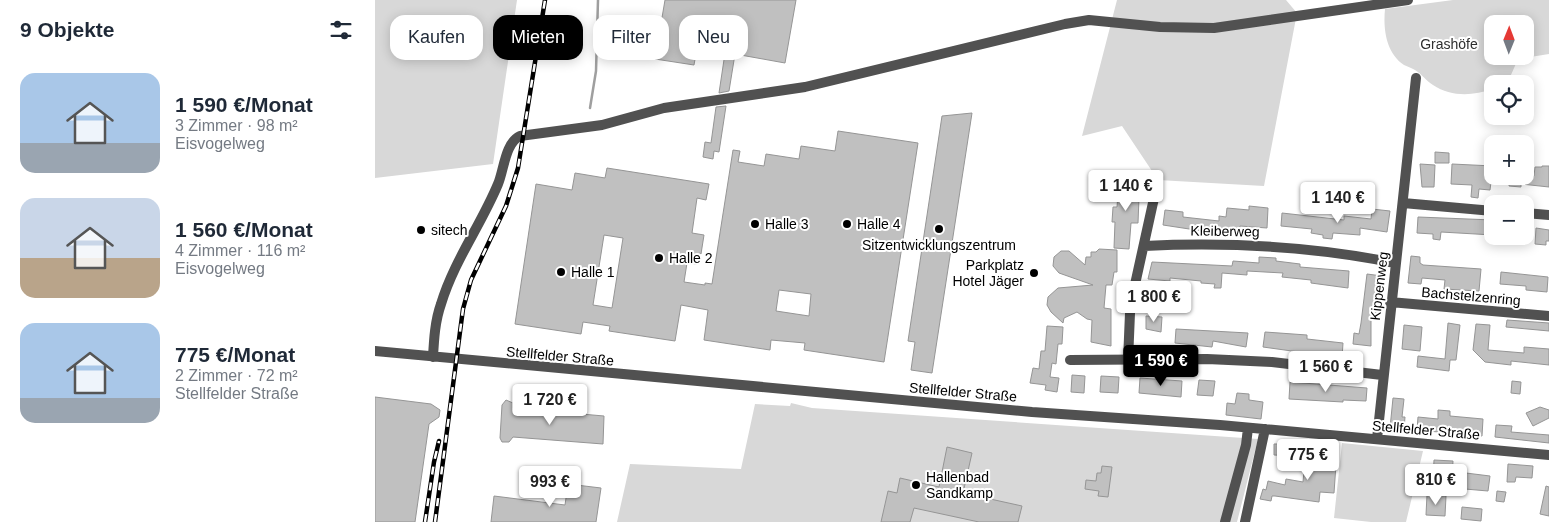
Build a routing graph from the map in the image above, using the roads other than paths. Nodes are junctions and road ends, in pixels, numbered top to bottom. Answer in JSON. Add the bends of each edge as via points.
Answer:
{"nodes":[{"id":1,"x":1408,"y":0,"type":"edge"},
{"id":2,"x":1416,"y":78,"type":"dead end"},
{"id":3,"x":1158,"y":180,"type":"dead end"},
{"id":4,"x":1403,"y":203,"type":"junction"},
{"id":5,"x":1484,"y":209,"type":"edge"},
{"id":6,"x":1534,"y":214,"type":"edge"},
{"id":7,"x":1549,"y":215,"type":"edge"},
{"id":8,"x":1144,"y":246,"type":"junction"},
{"id":9,"x":1395,"y":263,"type":"junction"},
{"id":10,"x":1390,"y":302,"type":"junction"},
{"id":11,"x":1549,"y":316,"type":"edge"},
{"id":12,"x":375,"y":351,"type":"edge"},
{"id":13,"x":433,"y":357,"type":"junction"},
{"id":14,"x":1070,"y":360,"type":"dead end"},
{"id":15,"x":1128,"y":361,"type":"junction"},
{"id":16,"x":1382,"y":375,"type":"junction"},
{"id":17,"x":1248,"y":428,"type":"junction"},
{"id":18,"x":1265,"y":430,"type":"junction"},
{"id":19,"x":1377,"y":439,"type":"junction"},
{"id":20,"x":1549,"y":454,"type":"edge"},
{"id":21,"x":1225,"y":522,"type":"edge"},
{"id":22,"x":1245,"y":522,"type":"edge"}],
"edges":[{"from":1,"to":13,"type":"street","via":[[1214,28],[1159,27],[1089,20],[805,87],[664,108],[602,124],[517,138],[511,144],[489,205],[445,292],[437,319]]},
{"from":2,"to":4,"type":"street","name":"Kippenweg"},
{"from":3,"to":8,"type":"street"},
{"from":4,"to":5,"type":"street"},
{"from":4,"to":9,"type":"street","name":"Kippenweg"},
{"from":6,"to":7,"type":"street"},
{"from":8,"to":9,"type":"street","name":"Kleiberweg","via":[[1269,246],[1351,254]]},
{"from":8,"to":15,"type":"street","via":[[1130,313]]},
{"from":9,"to":10,"type":"street","name":"Kippenweg"},
{"from":10,"to":11,"type":"street","name":"Bachstelzenring"},
{"from":10,"to":16,"type":"street","name":"Kippenweg"},
{"from":12,"to":13,"type":"street","name":"Stellfelder Straße"},
{"from":13,"to":17,"type":"street","name":"Stellfelder Straße","via":[[1032,412]]},
{"from":14,"to":15,"type":"street"},
{"from":15,"to":16,"type":"street","via":[[1272,362]]},
{"from":16,"to":19,"type":"street","name":"Kippenweg"},
{"from":17,"to":18,"type":"street","name":"Stellfelder Straße"},
{"from":17,"to":21,"type":"street"},
{"from":18,"to":19,"type":"street","name":"Stellfelder Straße"},
{"from":18,"to":22,"type":"street"},
{"from":19,"to":20,"type":"street","name":"Stellfelder Straße"}]}
